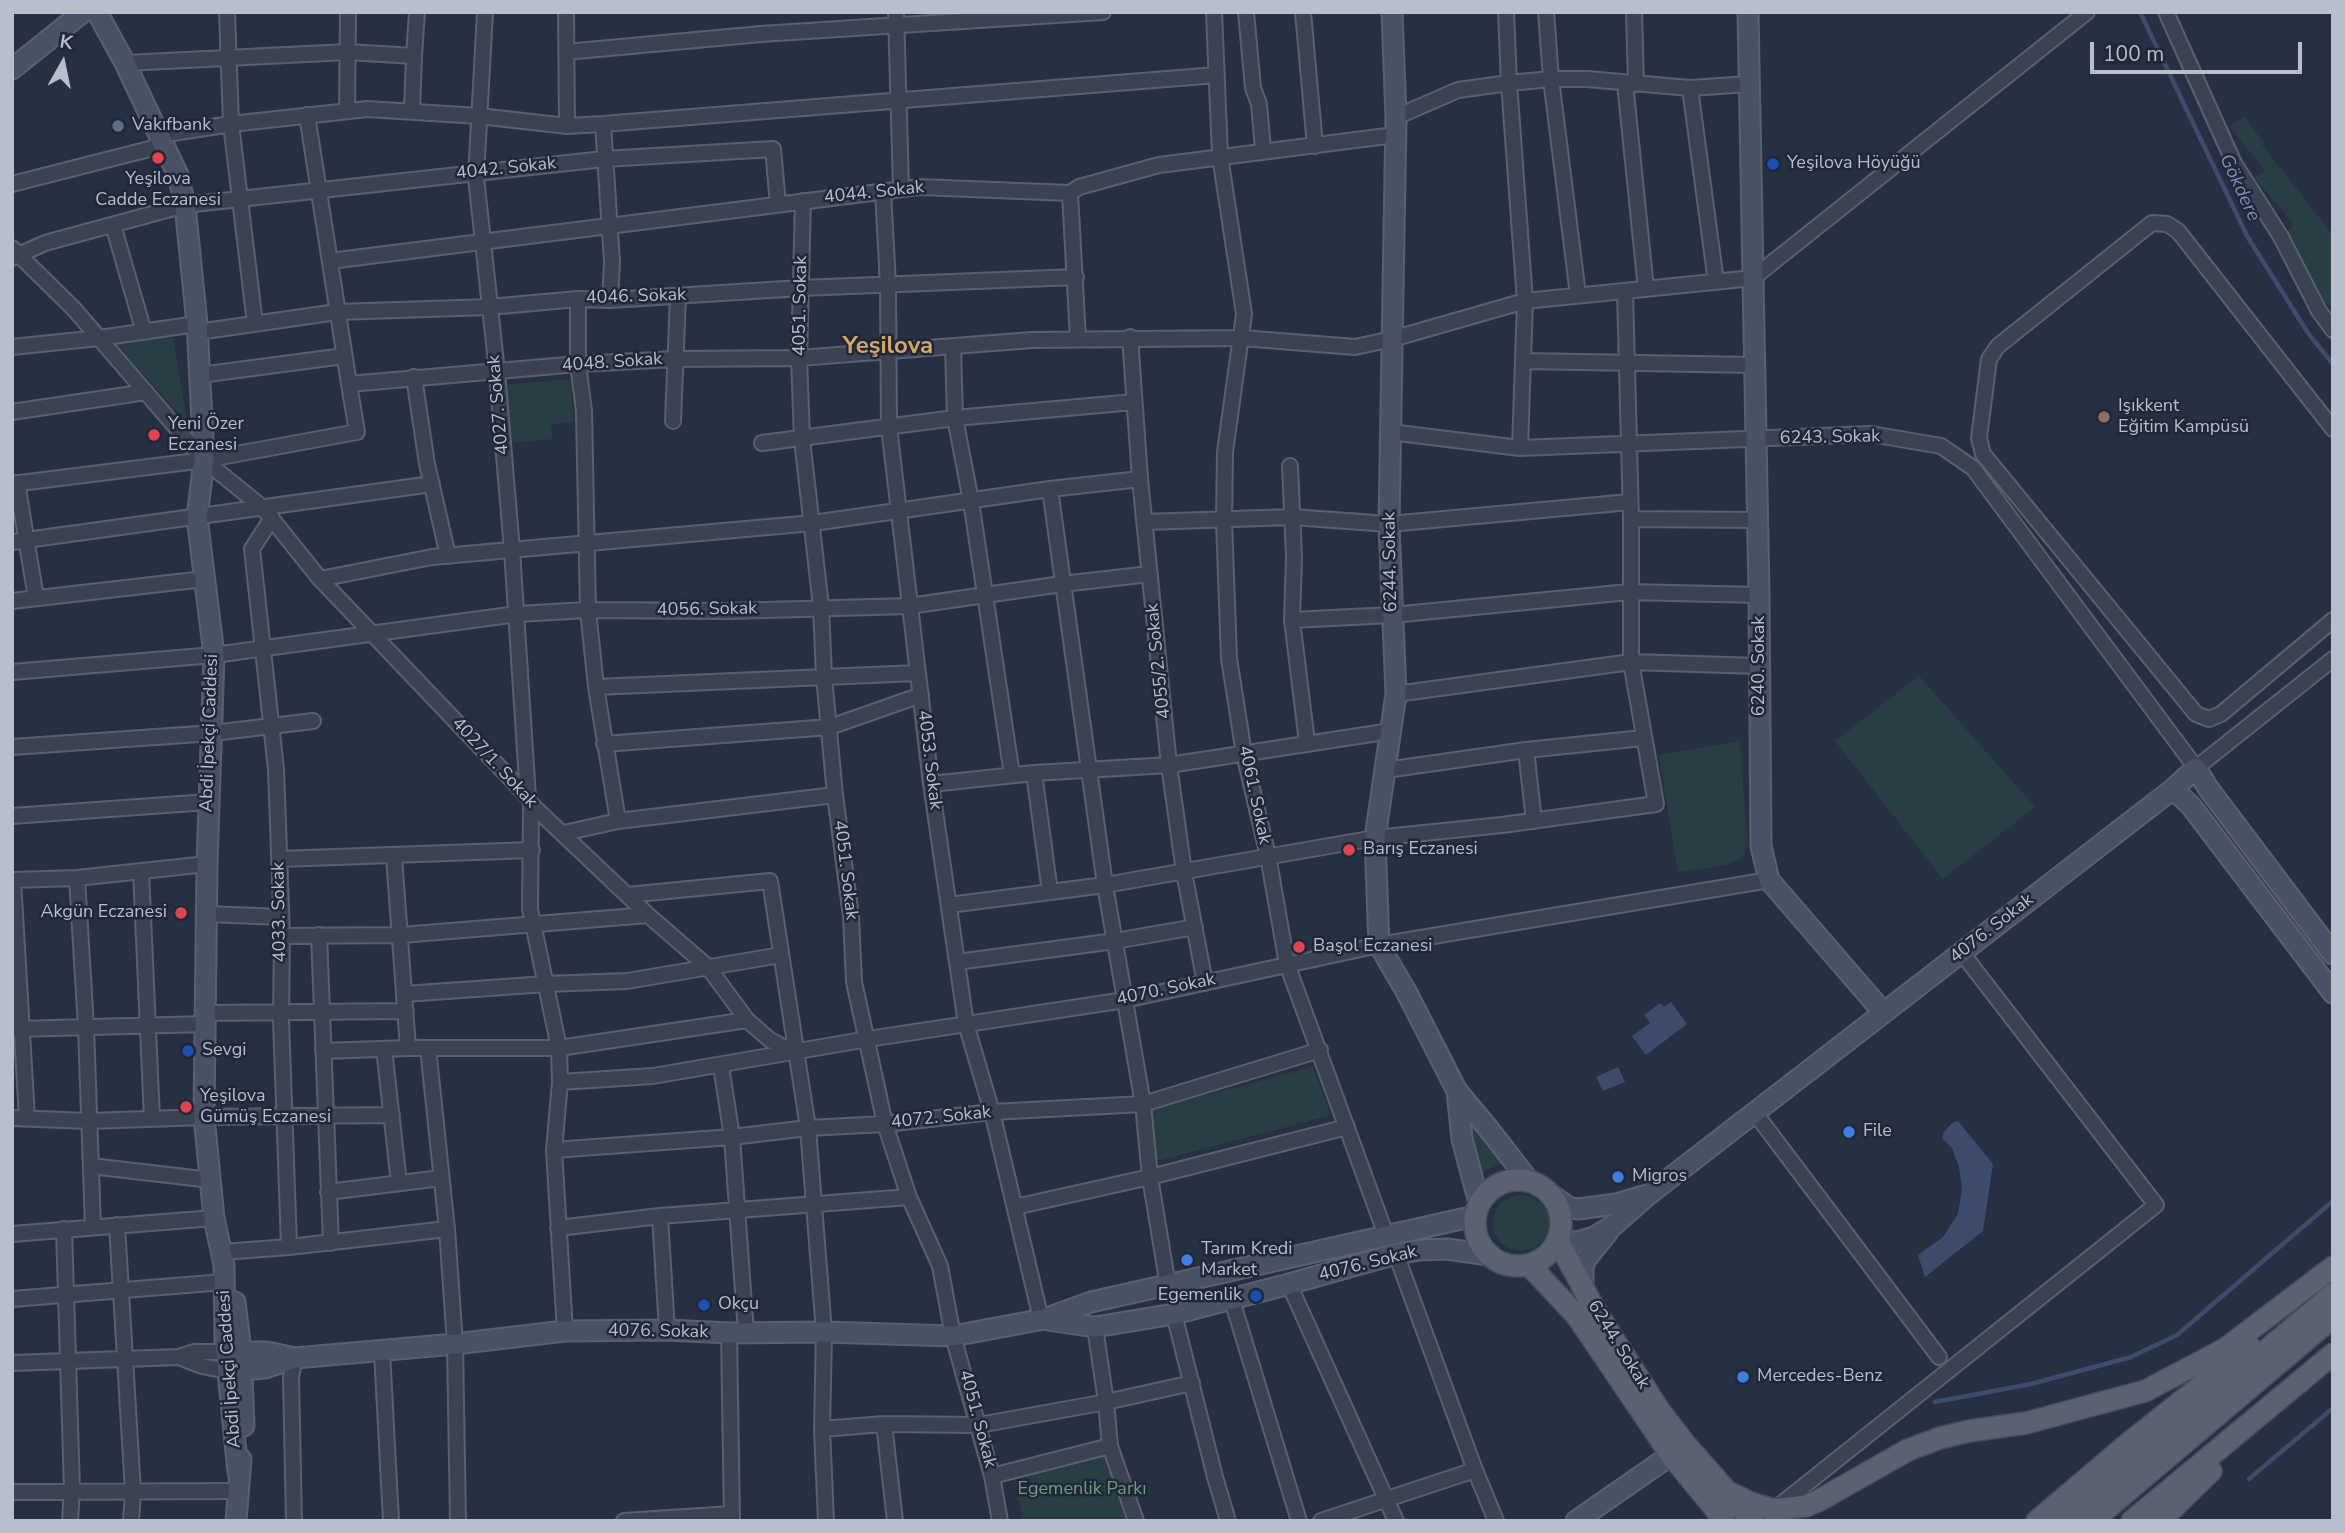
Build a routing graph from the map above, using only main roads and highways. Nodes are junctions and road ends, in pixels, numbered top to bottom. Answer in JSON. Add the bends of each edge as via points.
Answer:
{"nodes":[{"id":1,"x":68,"y":12,"type":"edge"},
{"id":2,"x":83,"y":12,"type":"edge"},
{"id":3,"x":97,"y":12,"type":"edge"},
{"id":4,"x":1392,"y":12,"type":"edge"},
{"id":5,"x":1748,"y":12,"type":"edge"},
{"id":6,"x":12,"y":53,"type":"edge"},
{"id":7,"x":12,"y":69,"type":"edge"},
{"id":8,"x":2173,"y":789,"type":"junction"},
{"id":9,"x":2333,"y":954,"type":"edge"},
{"id":10,"x":2333,"y":993,"type":"edge"},
{"id":11,"x":1883,"y":1012,"type":"junction"},
{"id":12,"x":1457,"y":1091,"type":"junction"},
{"id":13,"x":1529,"y":1181,"type":"junction"},
{"id":14,"x":1648,"y":1195,"type":"junction"},
{"id":15,"x":1553,"y":1196,"type":"junction"},
{"id":16,"x":1477,"y":1209,"type":"junction"},
{"id":17,"x":1614,"y":1225,"type":"junction"},
{"id":18,"x":1558,"y":1241,"type":"junction"},
{"id":19,"x":1489,"y":1255,"type":"junction"},
{"id":20,"x":1529,"y":1265,"type":"junction"},
{"id":21,"x":2332,"y":1267,"type":"edge"},
{"id":22,"x":1583,"y":1289,"type":"junction"},
{"id":23,"x":2333,"y":1294,"type":"edge"},
{"id":24,"x":2333,"y":1317,"type":"edge"},
{"id":25,"x":1042,"y":1319,"type":"junction"},
{"id":26,"x":231,"y":1327,"type":"junction"},
{"id":27,"x":2333,"y":1354,"type":"edge"},
{"id":28,"x":269,"y":1360,"type":"junction"},
{"id":29,"x":230,"y":1363,"type":"junction"},
{"id":30,"x":238,"y":1407,"type":"junction"},
{"id":31,"x":1678,"y":1450,"type":"junction"},
{"id":32,"x":1726,"y":1491,"type":"junction"},
{"id":33,"x":236,"y":1521,"type":"edge"},
{"id":34,"x":1576,"y":1521,"type":"edge"},
{"id":35,"x":1725,"y":1521,"type":"edge"},
{"id":36,"x":1753,"y":1521,"type":"edge"},
{"id":37,"x":2037,"y":1521,"type":"edge"},
{"id":38,"x":2065,"y":1521,"type":"edge"},
{"id":39,"x":2092,"y":1521,"type":"edge"},
{"id":40,"x":2132,"y":1521,"type":"edge"},
{"id":41,"x":2160,"y":1521,"type":"edge"}],
"edges":[{"from":1,"to":6,"type":"main road"},
{"from":2,"to":7,"type":"main road"},
{"from":3,"to":26,"type":"main road","name":"Abdi İpekçi Caddesi","via":[[177,175],[185,205],[198,328],[204,460],[197,517],[214,655],[204,1117],[214,1218],[233,1292]]},
{"from":4,"to":12,"type":"main road","name":"6244. Sokak","via":[[1395,126],[1389,524],[1396,694],[1375,838],[1379,945]]},
{"from":5,"to":11,"type":"main road","name":"6240. Sokak","via":[[1761,846],[1769,880]]},
{"from":8,"to":9,"type":"main road","name":"4076. Sokak","via":[[2196,768]]},
{"from":8,"to":10,"type":"main road","via":[[2191,806]]},
{"from":8,"to":11,"type":"main road","name":"4076. Sokak"},
{"from":11,"to":14,"type":"main road","name":"4076. Sokak"},
{"from":12,"to":13,"type":"main road","name":"6244. Sokak"},
{"from":12,"to":16,"type":"main road","name":"6244. Sokak"},
{"from":13,"to":15,"type":"main road"},
{"from":13,"to":16,"type":"main road","via":[[1500,1183],[1488,1191]]},
{"from":14,"to":15,"type":"main road","name":"4076. Sokak","via":[[1578,1209]]},
{"from":14,"to":17,"type":"main road","name":"4076. Sokak"},
{"from":15,"to":18,"type":"main road","via":[[1562,1218]]},
{"from":16,"to":19,"type":"main road","via":[[1475,1230]]},
{"from":16,"to":25,"type":"main road","name":"4076. Sokak","via":[[1386,1235],[1091,1302]]},
{"from":17,"to":18,"type":"main road","name":"4076. Sokak","via":[[1577,1242]]},
{"from":17,"to":22,"type":"main road","via":[[1586,1259]]},
{"from":18,"to":20,"type":"main road","via":[[1541,1260]]},
{"from":18,"to":22,"type":"main road","name":"6244. Sokak"},
{"from":19,"to":20,"type":"main road","via":[[1515,1267]]},
{"from":19,"to":25,"type":"main road","name":"4076. Sokak","via":[[1447,1249],[1396,1254],[1232,1300],[1095,1327]]},
{"from":20,"to":31,"type":"main road","name":"6244. Sokak","via":[[1577,1316]]},
{"from":21,"to":32,"type":"main road","via":[[2225,1349],[2145,1391],[2025,1423],[1940,1438],[1818,1501],[1793,1508],[1773,1510]]},
{"from":21,"to":37,"type":"main road","via":[[2271,1331]]},
{"from":22,"to":31,"type":"main road","name":"6244. Sokak","via":[[1659,1410]]},
{"from":23,"to":38,"type":"main road"},
{"from":24,"to":39,"type":"main road"},
{"from":25,"to":28,"type":"main road","name":"4076. Sokak","via":[[953,1336],[565,1331]]},
{"from":26,"to":28,"type":"main road","name":"4076. Sokak"},
{"from":26,"to":29,"type":"main road","name":"Abdi İpekçi Caddesi"},
{"from":27,"to":40,"type":"main road"},
{"from":27,"to":41,"type":"main road"},
{"from":28,"to":29,"type":"main road"},
{"from":28,"to":30,"type":"main road"},
{"from":29,"to":30,"type":"main road","name":"Abdi İpekçi Caddesi"},
{"from":30,"to":33,"type":"main road","name":"Abdi İpekçi Caddesi","via":[[244,1435]]},
{"from":31,"to":32,"type":"main road"},
{"from":31,"to":34,"type":"main road"},
{"from":31,"to":35,"type":"main road"},
{"from":32,"to":36,"type":"main road"}]}
